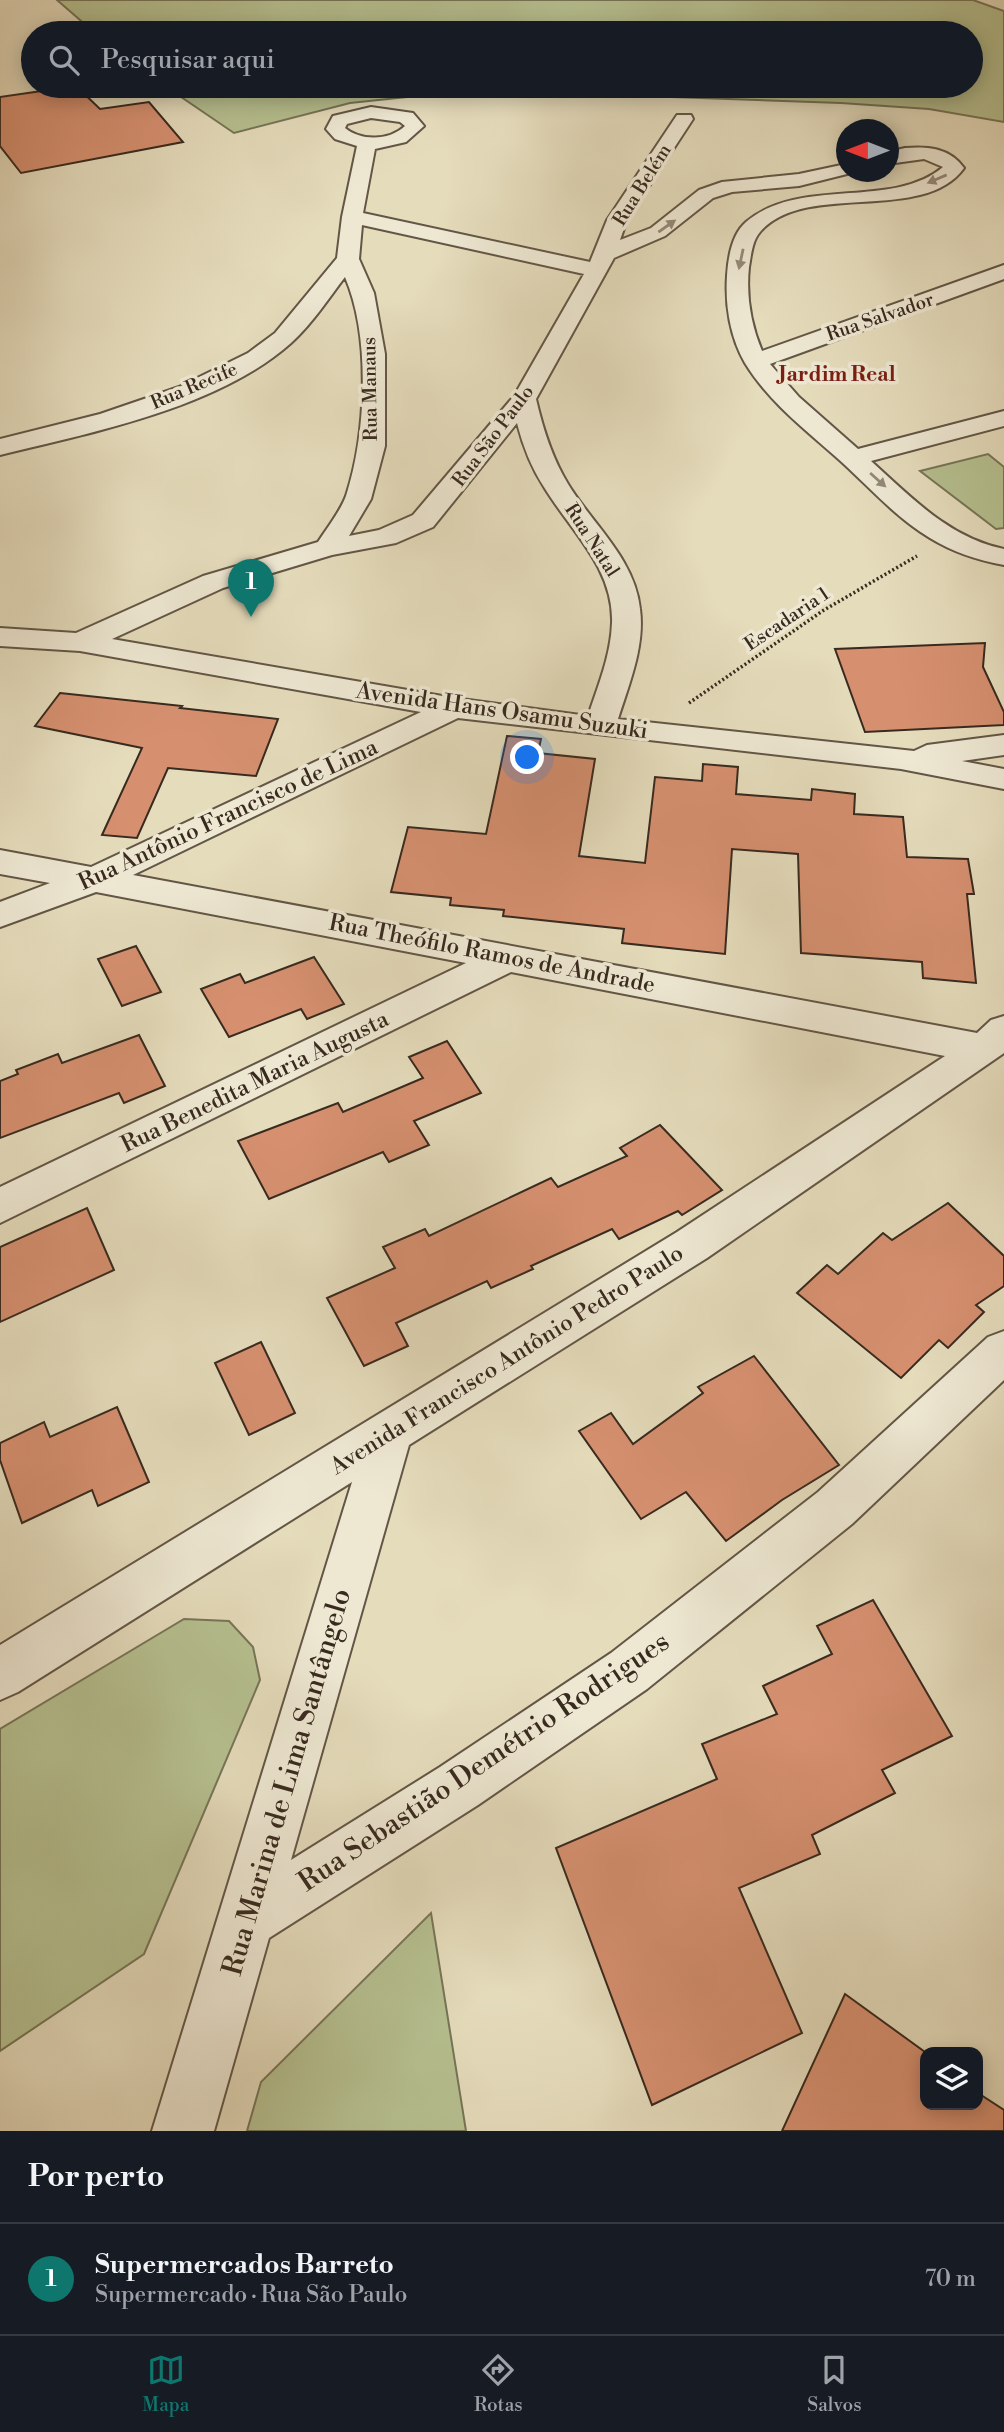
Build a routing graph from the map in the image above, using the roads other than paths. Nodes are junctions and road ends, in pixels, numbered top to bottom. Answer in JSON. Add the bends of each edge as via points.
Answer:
{"nodes":[{"id":1,"x":684,"y":119,"type":"dead end"},
{"id":2,"x":367,"y":142,"type":"dead end"},
{"id":3,"x":899,"y":156,"type":"edge"},
{"id":4,"x":836,"y":173,"type":"edge"},
{"id":5,"x":352,"y":217,"type":"junction"},
{"id":6,"x":348,"y":260,"type":"junction"},
{"id":7,"x":600,"y":262,"type":"junction"},
{"id":8,"x":1004,"y":272,"type":"edge"},
{"id":9,"x":756,"y":361,"type":"junction"},
{"id":10,"x":524,"y":399,"type":"junction"},
{"id":11,"x":1004,"y":418,"type":"edge"},
{"id":12,"x":0,"y":447,"type":"edge"},
{"id":13,"x":854,"y":458,"type":"junction"},
{"id":14,"x":328,"y":548,"type":"junction"},
{"id":15,"x":1004,"y":557,"type":"edge"},
{"id":16,"x":0,"y":637,"type":"edge"},
{"id":17,"x":79,"y":642,"type":"junction"},
{"id":18,"x":454,"y":708,"type":"junction"},
{"id":19,"x":600,"y":727,"type":"junction"},
{"id":20,"x":1004,"y":745,"type":"edge"},
{"id":21,"x":901,"y":759,"type":"junction"},
{"id":22,"x":1004,"y":779,"type":"edge"},
{"id":23,"x":0,"y":862,"type":"edge"},
{"id":24,"x":96,"y":880,"type":"junction"},
{"id":25,"x":0,"y":915,"type":"edge"},
{"id":26,"x":511,"y":957,"type":"junction"},
{"id":27,"x":994,"y":1039,"type":"edge"},
{"id":28,"x":0,"y":1206,"type":"edge"},
{"id":29,"x":1004,"y":1350,"type":"edge"},
{"id":30,"x":390,"y":1432,"type":"junction"},
{"id":31,"x":0,"y":1674,"type":"edge"},
{"id":32,"x":246,"y":1920,"type":"junction"},
{"id":33,"x":183,"y":2131,"type":"edge"}],
"edges":[{"from":1,"to":7,"type":"street","name":"Rua Belém","via":[[617,220]]},
{"from":2,"to":5,"type":"street","name":"Rua Manaus"},
{"from":3,"to":9,"type":"street","one_way":true,"via":[[921,153],[950,161],[954,168],[910,189],[803,204],[754,226],[740,258],[737,279],[742,328]]},
{"from":7,"to":4,"type":"street","one_way":true,"via":[[658,232],[706,194],[729,186]]},
{"from":5,"to":6,"type":"street","name":"Rua Manaus"},
{"from":5,"to":7,"type":"street"},
{"from":6,"to":12,"type":"street","name":"Rua Recife","via":[[282,338],[247,362],[148,406]]},
{"from":6,"to":14,"type":"street","name":"Rua Manaus","via":[[363,293],[373,354],[372,446],[358,499]]},
{"from":7,"to":10,"type":"street","name":"Rua São Paulo"},
{"from":8,"to":9,"type":"street","name":"Rua Salvador"},
{"from":9,"to":13,"type":"street","via":[[777,390]]},
{"from":10,"to":14,"type":"street","name":"Rua São Paulo","via":[[423,521],[386,537]]},
{"from":10,"to":19,"type":"street","name":"Rua Natal","via":[[530,430],[547,471],[621,584],[625,639]]},
{"from":11,"to":13,"type":"street"},
{"from":13,"to":15,"type":"street","one_way":true,"via":[[948,538]]},
{"from":14,"to":17,"type":"street","name":"Rua São Paulo","via":[[213,582]]},
{"from":16,"to":17,"type":"street","name":"Avenida Hans Osamu Suzuki"},
{"from":17,"to":18,"type":"street","name":"Avenida Hans Osamu Suzuki"},
{"from":18,"to":19,"type":"street","name":"Avenida Hans Osamu Suzuki"},
{"from":18,"to":24,"type":"street","name":"Rua Antônio Francisco de Lima"},
{"from":19,"to":21,"type":"street","name":"Avenida Hans Osamu Suzuki"},
{"from":20,"to":21,"type":"street"},
{"from":21,"to":22,"type":"street","name":"Avenida Hans Osamu Suzuki"},
{"from":23,"to":24,"type":"street","name":"Rua Theófilo Ramos de Andrade"},
{"from":24,"to":25,"type":"street","name":"Rua Antônio Francisco de Lima"},
{"from":24,"to":26,"type":"street","name":"Rua Theófilo Ramos de Andrade"},
{"from":26,"to":27,"type":"street","name":"Rua Theófilo Ramos de Andrade"},
{"from":26,"to":28,"type":"street","name":"Rua Benedita Maria Augusta"},
{"from":27,"to":30,"type":"street","name":"Avenida Francisco Antônio Pedro Paulo","via":[[692,1245]]},
{"from":29,"to":32,"type":"street","name":"Rua Sebastião Demétrio Rodrigues","via":[[835,1508],[629,1671],[459,1786]]},
{"from":30,"to":31,"type":"street","name":"Avenida Francisco Antônio Pedro Paulo"},
{"from":30,"to":32,"type":"street","name":"Rua Marina de Lima Santângelo"},
{"from":32,"to":33,"type":"street","name":"Rua Marina de Lima Santângelo"}]}
